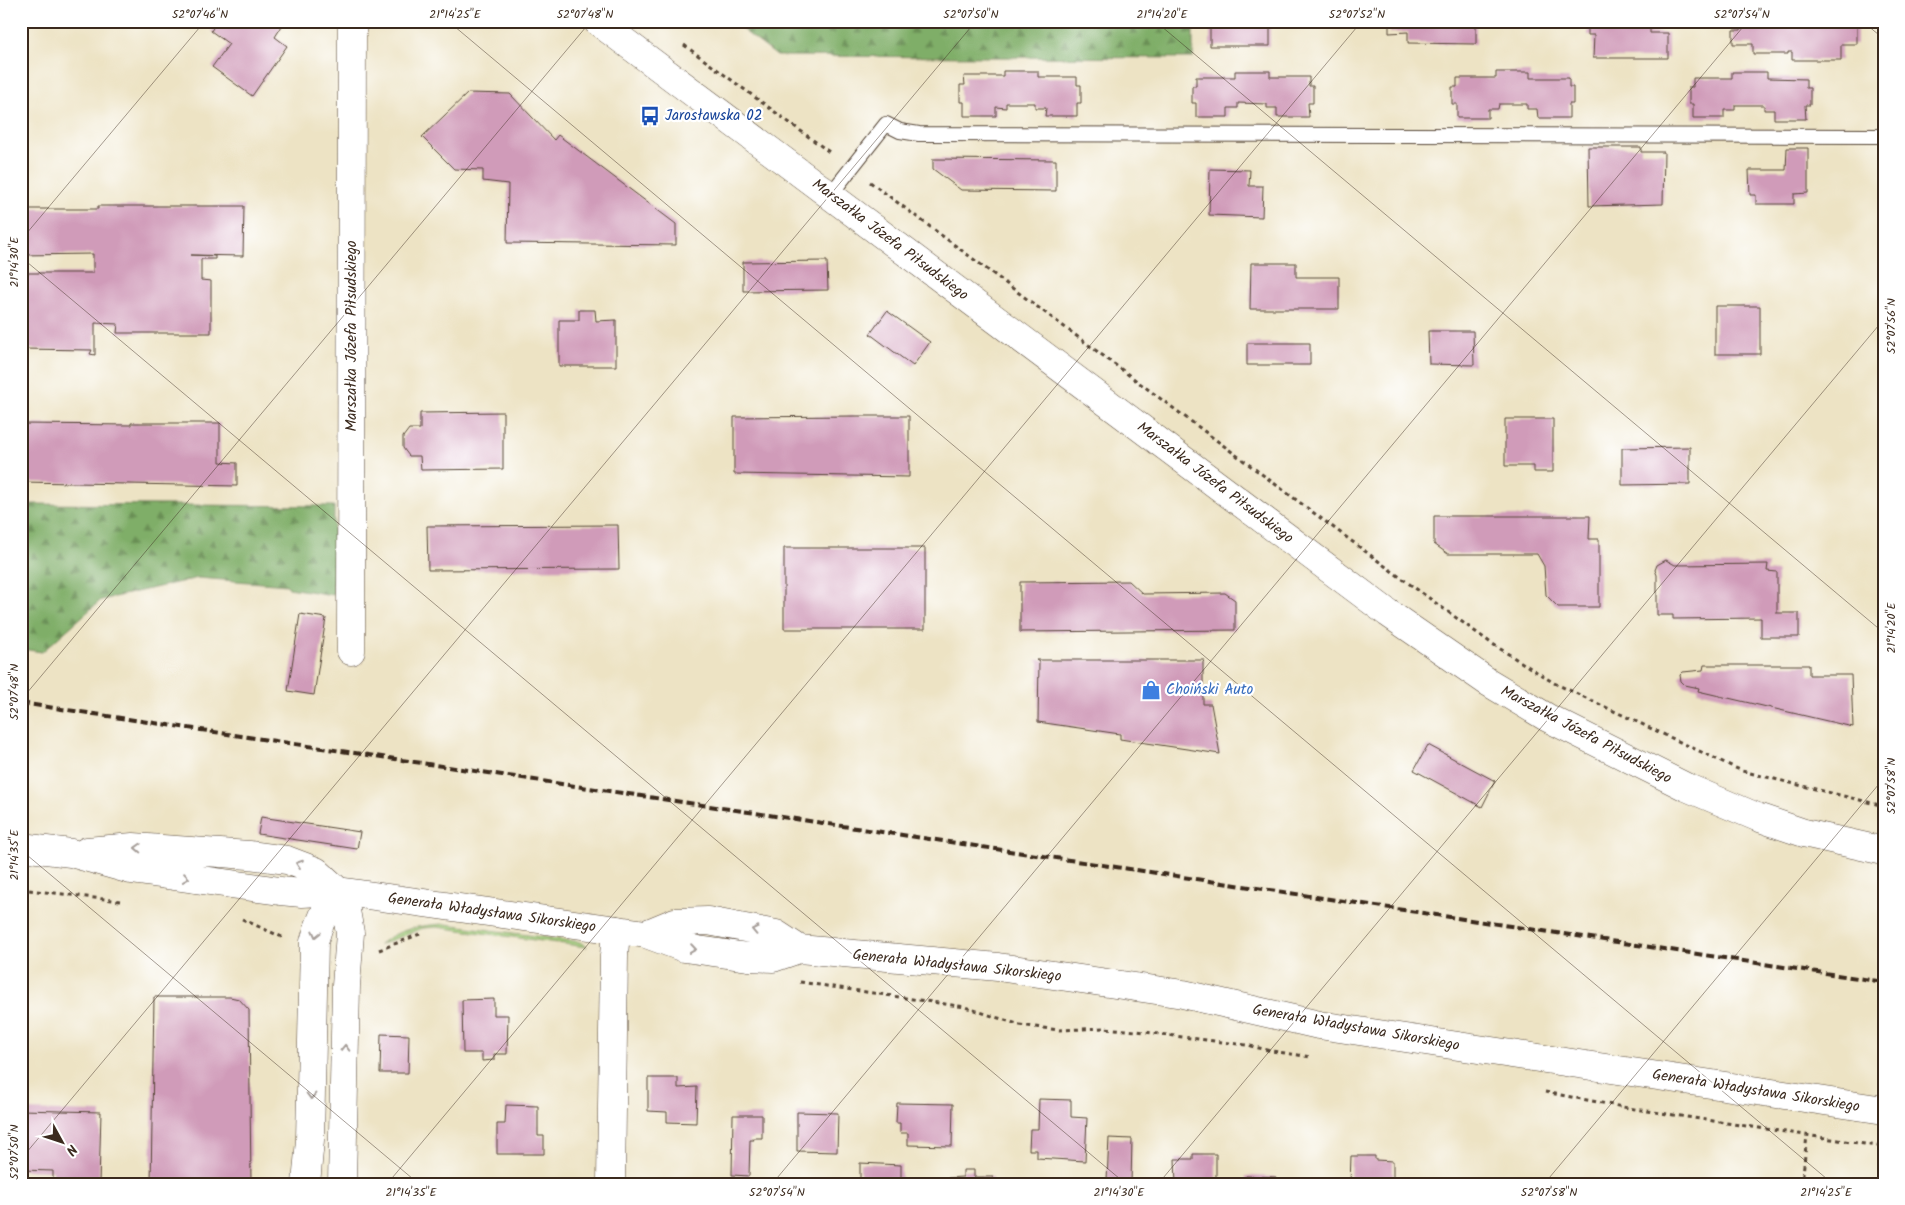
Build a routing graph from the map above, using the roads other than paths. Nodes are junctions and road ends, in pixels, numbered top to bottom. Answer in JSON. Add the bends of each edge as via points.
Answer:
{"nodes":[{"id":1,"x":352,"y":21,"type":"edge"},
{"id":2,"x":597,"y":21,"type":"edge"},
{"id":3,"x":1884,"y":136,"type":"edge"},
{"id":4,"x":830,"y":196,"type":"junction"},
{"id":5,"x":351,"y":651,"type":"dead end"},
{"id":6,"x":21,"y":847,"type":"edge"},
{"id":7,"x":1884,"y":851,"type":"edge"},
{"id":8,"x":338,"y":891,"type":"junction"},
{"id":9,"x":616,"y":930,"type":"junction"},
{"id":10,"x":1884,"y":1110,"type":"edge"},
{"id":11,"x":306,"y":1184,"type":"edge"},
{"id":12,"x":342,"y":1184,"type":"edge"},
{"id":13,"x":611,"y":1184,"type":"edge"}],
"edges":[{"from":1,"to":5,"type":"main road","name":"Marszałka Józefa Piłsudskiego"},
{"from":2,"to":4,"type":"main road","name":"Marszałka Józefa Piłsudskiego"},
{"from":3,"to":4,"type":"lane","via":[[919,134],[900,131],[886,124]]},
{"from":4,"to":7,"type":"main road","name":"Marszałka Józefa Piłsudskiego","via":[[1388,612],[1488,682],[1548,718],[1686,787],[1804,833]]},
{"from":6,"to":8,"type":"main road","name":"Generała Władysława Sikorskiego","via":[[70,853],[131,870],[302,893]]},
{"from":8,"to":9,"type":"main road","name":"Generała Władysława Sikorskiego"},
{"from":8,"to":11,"type":"main road","one_way":true,"via":[[318,924],[314,942],[310,1140]]},
{"from":12,"to":8,"type":"main road","one_way":true,"via":[[350,933],[345,905]]},
{"from":9,"to":10,"type":"main road","name":"Generała Władysława Sikorskiego","via":[[646,934],[684,948],[748,957],[773,958],[799,949],[998,967],[1183,994],[1319,1025]]},
{"from":9,"to":13,"type":"main road"}]}
